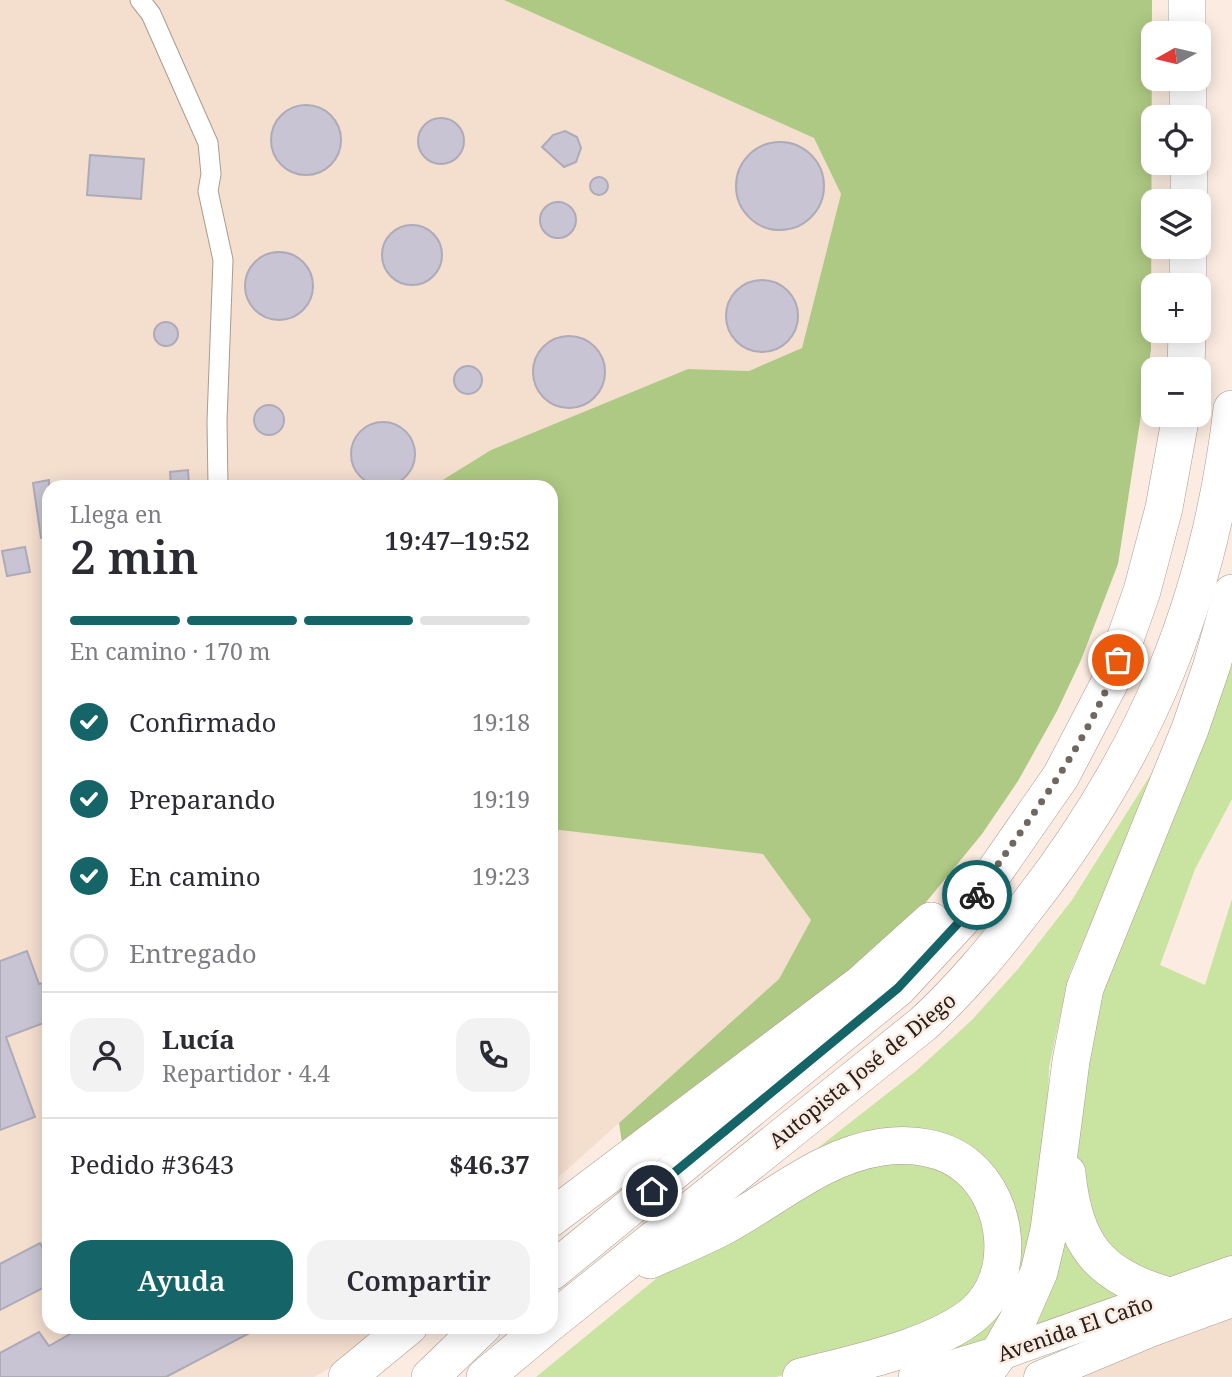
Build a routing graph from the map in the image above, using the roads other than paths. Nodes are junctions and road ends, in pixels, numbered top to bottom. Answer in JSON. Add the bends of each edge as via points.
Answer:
{"nodes":[{"id":1,"x":140,"y":0,"type":"edge"},
{"id":2,"x":1187,"y":0,"type":"edge"},
{"id":3,"x":1187,"y":21,"type":"edge"},
{"id":4,"x":1232,"y":409,"type":"edge"},
{"id":5,"x":1179,"y":427,"type":"edge"},
{"id":6,"x":218,"y":480,"type":"edge"},
{"id":7,"x":1232,"y":593,"type":"edge"},
{"id":8,"x":996,"y":867,"type":"junction"},
{"id":9,"x":1063,"y":1134,"type":"junction"},
{"id":10,"x":558,"y":1213,"type":"edge"},
{"id":11,"x":558,"y":1266,"type":"edge"},
{"id":12,"x":1232,"y":1272,"type":"edge"},
{"id":13,"x":607,"y":1279,"type":"junction"},
{"id":14,"x":1169,"y":1296,"type":"junction"},
{"id":15,"x":1232,"y":1301,"type":"edge"},
{"id":16,"x":558,"y":1317,"type":"edge"},
{"id":17,"x":399,"y":1334,"type":"edge"},
{"id":18,"x":475,"y":1334,"type":"edge"},
{"id":19,"x":536,"y":1334,"type":"edge"},
{"id":20,"x":990,"y":1366,"type":"edge"},
{"id":21,"x":347,"y":1377,"type":"edge"},
{"id":22,"x":430,"y":1377,"type":"edge"},
{"id":23,"x":485,"y":1377,"type":"edge"},
{"id":24,"x":801,"y":1377,"type":"edge"},
{"id":25,"x":916,"y":1377,"type":"edge"},
{"id":26,"x":1040,"y":1377,"type":"edge"}],
"edges":[{"from":1,"to":6,"type":"street","via":[[151,14],[208,143],[212,174],[208,191],[223,260]]},
{"from":2,"to":3,"type":"highway"},
{"from":4,"to":13,"type":"highway","name":"Autopista José de Diego","via":[[1216,518],[1168,670],[1124,762],[1066,856],[961,989]]},
{"from":5,"to":8,"type":"highway","name":"Autopista José de Diego","via":[[1142,591],[1110,682],[1060,776]]},
{"from":7,"to":9,"type":"highway","via":[[1190,729],[1085,988]]},
{"from":8,"to":10,"type":"highway","via":[[861,984]]},
{"from":8,"to":11,"type":"highway","name":"Autopista José de Diego","via":[[961,920],[898,988]]},
{"from":9,"to":14,"type":"highway","via":[[1071,1206],[1091,1251],[1129,1282]]},
{"from":9,"to":20,"type":"highway","via":[[1039,1272],[1018,1320]]},
{"from":12,"to":14,"type":"main road","name":"Avenida El Caño"},
{"from":13,"to":16,"type":"highway","name":"Autopista José de Diego"},
{"from":13,"to":24,"type":"highway","via":[[723,1226],[801,1178],[853,1153],[923,1147],[941,1151],[969,1168],[995,1204],[1004,1240],[999,1274],[984,1303],[948,1332]]},
{"from":14,"to":20,"type":"main road","name":"Avenida El Caño"},
{"from":15,"to":26,"type":"main road","name":"Avenida El Caño"},
{"from":17,"to":21,"type":"highway"},
{"from":18,"to":22,"type":"highway"},
{"from":19,"to":23,"type":"highway"},
{"from":20,"to":25,"type":"highway","name":"Avenida El Caño"}]}
